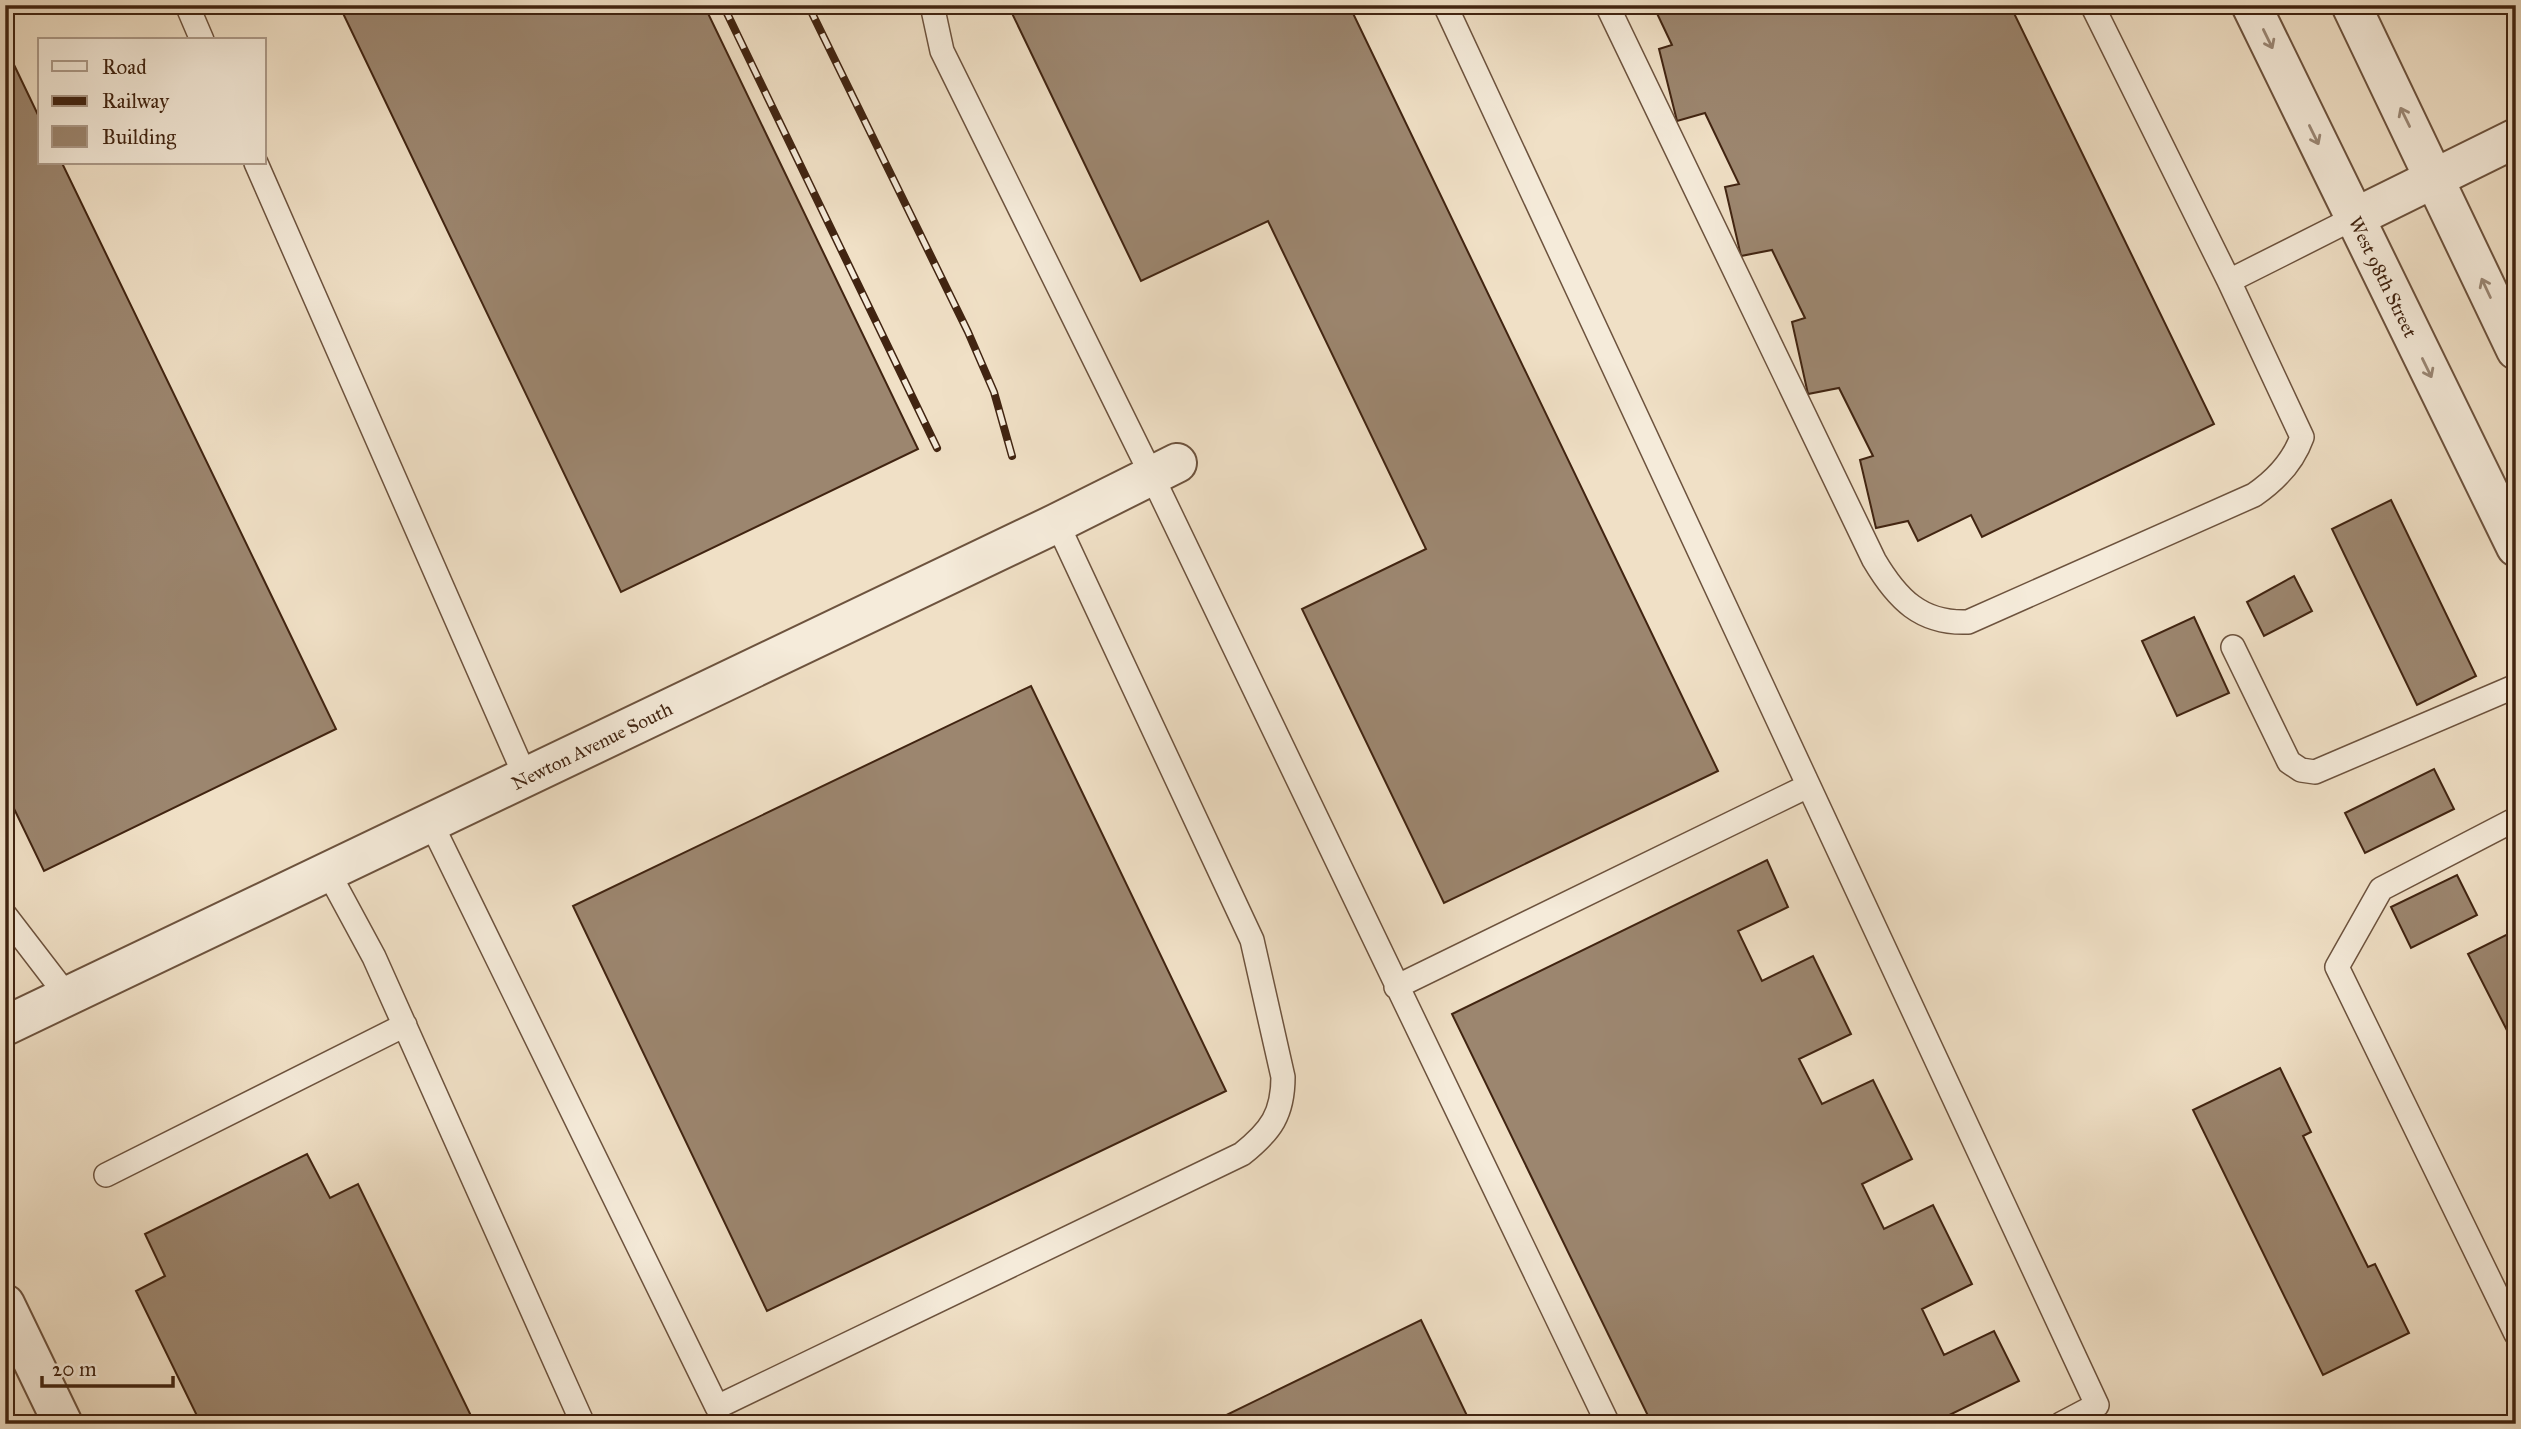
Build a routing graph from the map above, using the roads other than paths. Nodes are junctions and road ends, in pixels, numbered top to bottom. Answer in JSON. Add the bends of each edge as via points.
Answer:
{"nodes":[{"id":1,"x":187,"y":5,"type":"edge"},
{"id":2,"x":932,"y":5,"type":"edge"},
{"id":3,"x":1445,"y":5,"type":"edge"},
{"id":4,"x":1607,"y":5,"type":"edge"},
{"id":5,"x":2092,"y":5,"type":"edge"},
{"id":6,"x":2251,"y":5,"type":"edge"},
{"id":7,"x":2351,"y":5,"type":"edge"},
{"id":8,"x":201,"y":38,"type":"edge"},
{"id":9,"x":2516,"y":138,"type":"edge"},
{"id":10,"x":256,"y":164,"type":"edge"},
{"id":11,"x":2434,"y":178,"type":"junction"},
{"id":12,"x":2354,"y":218,"type":"junction"},
{"id":13,"x":2229,"y":281,"type":"junction"},
{"id":14,"x":2516,"y":349,"type":"edge"},
{"id":15,"x":1164,"y":470,"type":"junction"},
{"id":16,"x":1058,"y":523,"type":"junction"},
{"id":17,"x":2516,"y":547,"type":"edge"},
{"id":18,"x":2233,"y":647,"type":"dead end"},
{"id":19,"x":2516,"y":686,"type":"edge"},
{"id":20,"x":526,"y":778,"type":"junction"},
{"id":21,"x":1808,"y":786,"type":"junction"},
{"id":22,"x":2516,"y":819,"type":"edge"},
{"id":23,"x":431,"y":823,"type":"junction"},
{"id":24,"x":328,"y":872,"type":"junction"},
{"id":25,"x":5,"y":915,"type":"edge"},
{"id":26,"x":1396,"y":987,"type":"junction"},
{"id":27,"x":68,"y":997,"type":"junction"},
{"id":28,"x":405,"y":1025,"type":"junction"},
{"id":29,"x":5,"y":1026,"type":"edge"},
{"id":30,"x":106,"y":1175,"type":"dead end"},
{"id":31,"x":6,"y":1310,"type":"edge"},
{"id":32,"x":2516,"y":1334,"type":"edge"},
{"id":33,"x":63,"y":1424,"type":"edge"},
{"id":34,"x":583,"y":1424,"type":"edge"},
{"id":35,"x":1608,"y":1424,"type":"edge"},
{"id":36,"x":2060,"y":1424,"type":"edge"}],
"edges":[{"from":1,"to":8,"type":"lane"},
{"from":2,"to":15,"type":"lane","via":[[943,51]]},
{"from":3,"to":21,"type":"lane"},
{"from":4,"to":13,"type":"lane","via":[[1874,560],[1890,587],[1930,618],[1968,622],[2254,495],[2280,472],[2302,437]]},
{"from":5,"to":13,"type":"lane"},
{"from":6,"to":12,"type":"street","name":"West 98th Street","one_way":true},
{"from":11,"to":7,"type":"street","one_way":true},
{"from":9,"to":11,"type":"street"},
{"from":10,"to":20,"type":"lane"},
{"from":11,"to":12,"type":"street"},
{"from":14,"to":11,"type":"street","one_way":true},
{"from":12,"to":13,"type":"lane"},
{"from":12,"to":17,"type":"street","name":"West 98th Street","one_way":true},
{"from":15,"to":16,"type":"street","name":"Newton Avenue South"},
{"from":15,"to":26,"type":"lane"},
{"from":16,"to":20,"type":"street","name":"Newton Avenue South"},
{"from":16,"to":23,"type":"lane","via":[[1252,940],[1283,1077],[1276,1119],[1262,1139],[1242,1154],[717,1407]]},
{"from":18,"to":19,"type":"lane","via":[[2289,762],[2315,772]]},
{"from":20,"to":23,"type":"street","name":"Newton Avenue South"},
{"from":21,"to":26,"type":"lane"},
{"from":21,"to":36,"type":"lane","via":[[2097,1405]]},
{"from":22,"to":32,"type":"lane","via":[[2381,889],[2337,967]]},
{"from":23,"to":24,"type":"street","name":"Newton Avenue South"},
{"from":24,"to":27,"type":"street","name":"Newton Avenue South"},
{"from":24,"to":28,"type":"lane"},
{"from":25,"to":27,"type":"lane"},
{"from":26,"to":35,"type":"lane"},
{"from":27,"to":29,"type":"street","name":"Newton Avenue South"},
{"from":28,"to":30,"type":"lane"},
{"from":28,"to":34,"type":"lane"},
{"from":31,"to":33,"type":"street"}]}
